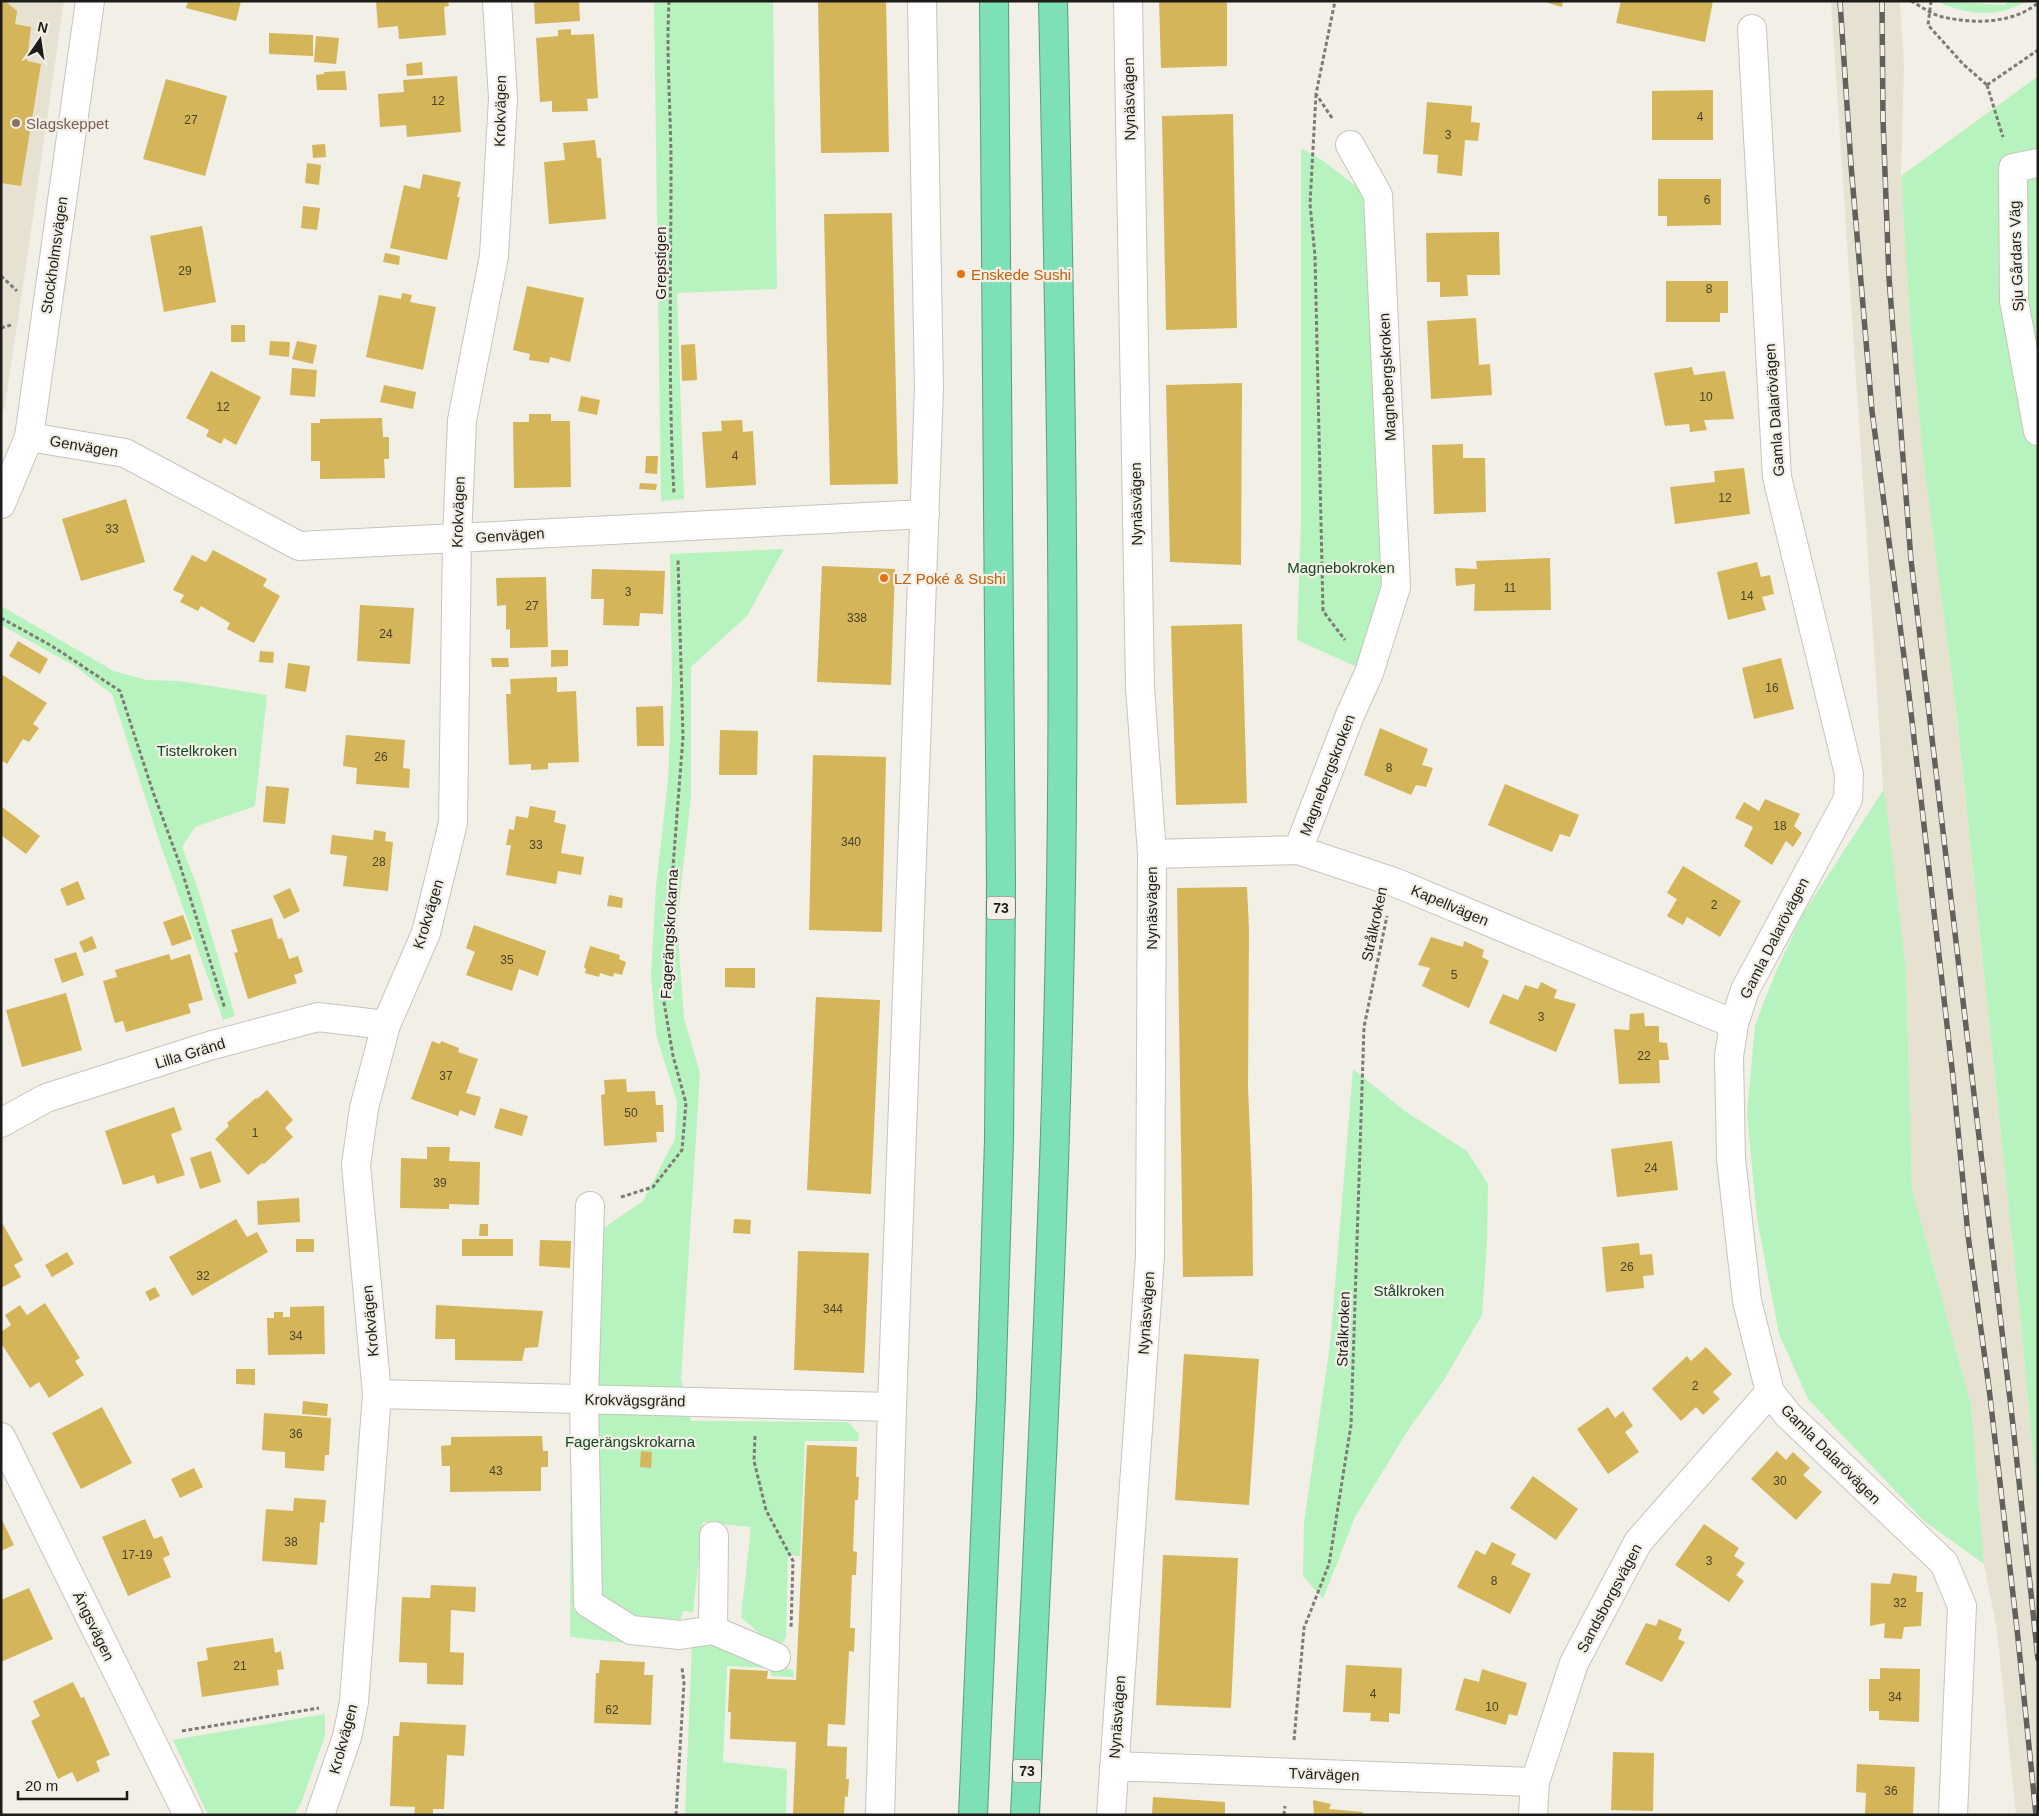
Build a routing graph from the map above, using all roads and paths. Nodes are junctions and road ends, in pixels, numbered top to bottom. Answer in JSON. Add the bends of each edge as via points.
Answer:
{"nodes":[{"id":1,"x":90,"y":1,"type":"edge"},
{"id":2,"x":497,"y":1,"type":"edge"},
{"id":3,"x":669,"y":1,"type":"edge"},
{"id":4,"x":922,"y":1,"type":"edge"},
{"id":5,"x":994,"y":1,"type":"edge"},
{"id":6,"x":1053,"y":1,"type":"edge"},
{"id":7,"x":1128,"y":1,"type":"edge"},
{"id":8,"x":1335,"y":1,"type":"edge"},
{"id":9,"x":1911,"y":1,"type":"edge"},
{"id":10,"x":1930,"y":1,"type":"edge"},
{"id":11,"x":2038,"y":3,"type":"edge"},
{"id":12,"x":1929,"y":10,"type":"junction"},
{"id":13,"x":1752,"y":28,"type":"dead end"},
{"id":14,"x":2038,"y":50,"type":"edge"},
{"id":15,"x":1987,"y":85,"type":"junction"},
{"id":16,"x":1316,"y":94,"type":"junction"},
{"id":17,"x":1350,"y":145,"type":"joint"},
{"id":18,"x":2026,"y":166,"type":"edge"},
{"id":19,"x":1,"y":276,"type":"edge"},
{"id":20,"x":20,"y":293,"type":"dead end"},
{"id":21,"x":2038,"y":432,"type":"edge"},
{"id":22,"x":29,"y":437,"type":"junction"},
{"id":23,"x":1,"y":504,"type":"edge"},
{"id":24,"x":925,"y":514,"type":"junction"},
{"id":25,"x":676,"y":525,"type":"junction"},
{"id":26,"x":457,"y":539,"type":"junction"},
{"id":27,"x":1,"y":618,"type":"edge"},
{"id":28,"x":1369,"y":673,"type":"junction"},
{"id":29,"x":1298,"y":850,"type":"junction"},
{"id":30,"x":1152,"y":854,"type":"junction"},
{"id":31,"x":1394,"y":882,"type":"junction"},
{"id":32,"x":1734,"y":1024,"type":"junction"},
{"id":33,"x":386,"y":1025,"type":"junction"},
{"id":34,"x":234,"y":1039,"type":"junction"},
{"id":35,"x":1,"y":1123,"type":"edge"},
{"id":36,"x":590,"y":1206,"type":"joint"},
{"id":37,"x":1770,"y":1392,"type":"junction"},
{"id":38,"x":377,"y":1394,"type":"junction"},
{"id":39,"x":584,"y":1399,"type":"junction"},
{"id":40,"x":756,"y":1404,"type":"junction"},
{"id":41,"x":892,"y":1407,"type":"junction"},
{"id":42,"x":2,"y":1440,"type":"edge"},
{"id":43,"x":714,"y":1536,"type":"dead end"},
{"id":44,"x":713,"y":1630,"type":"junction"},
{"id":45,"x":680,"y":1635,"type":"junction"},
{"id":46,"x":776,"y":1657,"type":"joint"},
{"id":47,"x":354,"y":1702,"type":"junction"},
{"id":48,"x":1029,"y":1726,"type":"junction"},
{"id":49,"x":149,"y":1737,"type":"junction"},
{"id":50,"x":1114,"y":1766,"type":"junction"},
{"id":51,"x":1292,"y":1773,"type":"junction"},
{"id":52,"x":1535,"y":1782,"type":"junction"},
{"id":53,"x":188,"y":1815,"type":"edge"},
{"id":54,"x":320,"y":1815,"type":"edge"},
{"id":55,"x":676,"y":1815,"type":"edge"},
{"id":56,"x":880,"y":1815,"type":"edge"},
{"id":57,"x":973,"y":1815,"type":"edge"},
{"id":58,"x":1025,"y":1815,"type":"edge"},
{"id":59,"x":1043,"y":1815,"type":"edge"},
{"id":60,"x":1111,"y":1815,"type":"edge"},
{"id":61,"x":1533,"y":1815,"type":"edge"},
{"id":62,"x":1953,"y":1815,"type":"edge"}],
"edges":[{"from":1,"to":22,"type":"street","name":"Stockholmsvägen"},
{"from":2,"to":26,"type":"street","name":"Krokvägen","via":[[503,98],[494,256],[462,420]]},
{"from":3,"to":25,"type":"path","name":"Grepstigen"},
{"from":4,"to":24,"type":"street","via":[[930,388]]},
{"from":5,"to":57,"type":"highway","number":"73","via":[[1001,874],[999,1111],[992,1387]]},
{"from":6,"to":48,"type":"highway","number":"73","via":[[1063,619],[1060,983],[1048,1347]]},
{"from":7,"to":30,"type":"street","name":"Nynäsvägen","via":[[1140,687]]},
{"from":8,"to":16,"type":"path"},
{"from":9,"to":12,"type":"path"},
{"from":10,"to":12,"type":"path"},
{"from":11,"to":12,"type":"path","via":[[2008,18],[1979,22],[1941,17]]},
{"from":12,"to":15,"type":"path","via":[[1928,25]]},
{"from":13,"to":32,"type":"street","name":"Gamla Dalarövägen","via":[[1777,477],[1849,774],[1849,791],[1848,799],[1745,990]]},
{"from":14,"to":15,"type":"path"},
{"from":15,"to":18,"type":"path"},
{"from":16,"to":17,"type":"path"},
{"from":16,"to":28,"type":"path","via":[[1310,204],[1315,256],[1324,611]]},
{"from":17,"to":28,"type":"street","name":"Magnebergskroken","via":[[1378,195],[1396,587]]},
{"from":18,"to":21,"type":"street","name":"Sju Gårdars Väg","via":[[2014,301]]},
{"from":19,"to":20,"type":"path"},
{"from":22,"to":23,"type":"street","name":"Stockholmsvägen"},
{"from":22,"to":26,"type":"street","name":"Genvägen","via":[[125,453],[299,546]]},
{"from":24,"to":25,"type":"street","name":"Genvägen"},
{"from":24,"to":41,"type":"street"},
{"from":25,"to":26,"type":"street","name":"Genvägen"},
{"from":25,"to":36,"type":"path","name":"Fagerängskrokarna","via":[[683,736],[663,996],[673,1056],[686,1103],[682,1150],[653,1187]]},
{"from":26,"to":33,"type":"street","name":"Krokvägen","via":[[453,823],[426,933]]},
{"from":27,"to":34,"type":"path","via":[[52,646],[120,691],[179,862]]},
{"from":28,"to":29,"type":"street","name":"Magnebergskroken"},
{"from":29,"to":30,"type":"street","name":"Kapellvägen"},
{"from":29,"to":31,"type":"street","name":"Kapellvägen"},
{"from":30,"to":50,"type":"street","name":"Nynäsvägen","via":[[1150,1256]]},
{"from":31,"to":32,"type":"street","name":"Kapellvägen"},
{"from":31,"to":51,"type":"path","name":"Strålkroken","via":[[1364,1028],[1351,1425],[1329,1564],[1304,1628]]},
{"from":32,"to":37,"type":"street","name":"Gamla Dalarövägen","via":[[1729,1056],[1731,1159],[1747,1301]]},
{"from":33,"to":34,"type":"street","name":"Lilla Gränd","via":[[318,1017]]},
{"from":33,"to":38,"type":"street","name":"Krokvägen","via":[[364,1108],[356,1165]]},
{"from":34,"to":35,"type":"street","name":"Lilla Gränd","via":[[46,1098]]},
{"from":36,"to":39,"type":"street"},
{"from":37,"to":52,"type":"street","name":"Sandsborgsvägen","via":[[1638,1542],[1574,1662]]},
{"from":37,"to":62,"type":"street","name":"Gamla Dalarövägen","via":[[1788,1415],[1944,1563],[1962,1606]]},
{"from":38,"to":39,"type":"street","name":"Krokvägsgränd"},
{"from":38,"to":47,"type":"street","name":"Krokvägen"},
{"from":39,"to":40,"type":"street","name":"Krokvägsgränd"},
{"from":39,"to":45,"type":"street","via":[[588,1604],[631,1630]]},
{"from":40,"to":41,"type":"street","name":"Krokvägsgränd"},
{"from":40,"to":46,"type":"path","via":[[754,1461],[766,1510],[793,1561],[790,1639]]},
{"from":41,"to":56,"type":"street"},
{"from":42,"to":49,"type":"street","name":"Ängsvägen"},
{"from":43,"to":44,"type":"street"},
{"from":44,"to":45,"type":"street"},
{"from":44,"to":46,"type":"street"},
{"from":45,"to":55,"type":"path","via":[[684,1683]]},
{"from":47,"to":49,"type":"path"},
{"from":47,"to":54,"type":"street","name":"Krokvägen","via":[[347,1737]]},
{"from":48,"to":58,"type":"highway","number":"73"},
{"from":48,"to":59,"type":"highway"},
{"from":49,"to":53,"type":"street","name":"Ängsvägen"},
{"from":50,"to":51,"type":"street","name":"Tvärvägen"},
{"from":50,"to":60,"type":"street","name":"Nynäsvägen"},
{"from":51,"to":52,"type":"street","name":"Tvärvägen"},
{"from":52,"to":61,"type":"street","name":"Sandsborgsvägen"}]}
